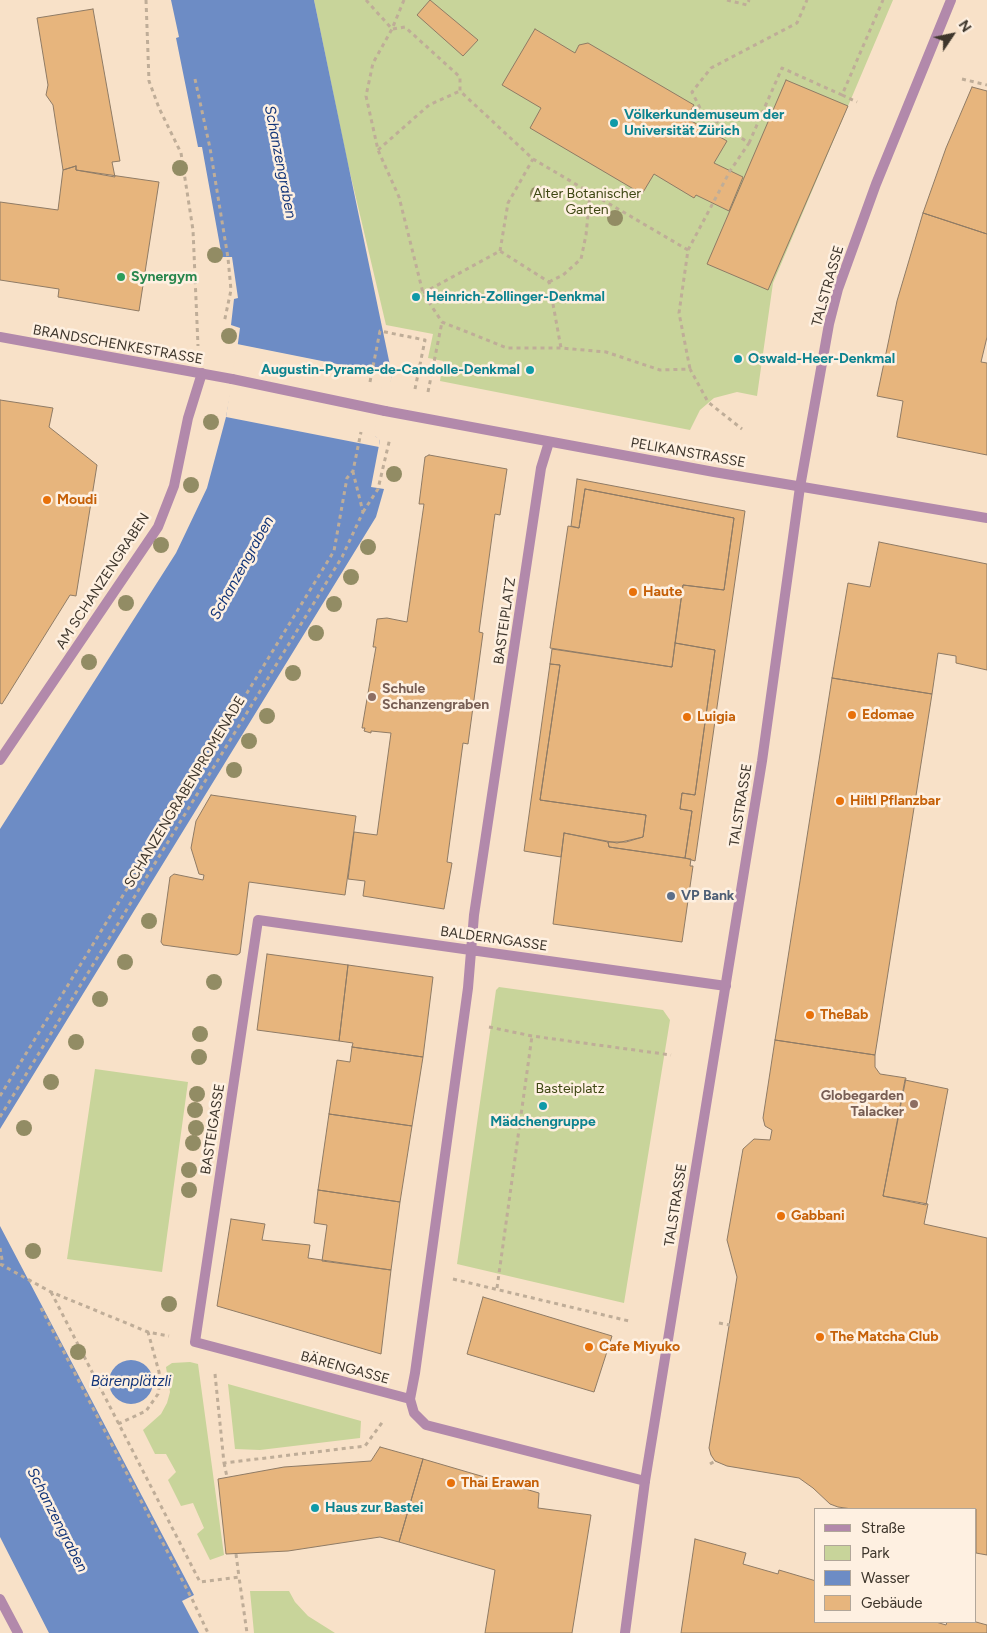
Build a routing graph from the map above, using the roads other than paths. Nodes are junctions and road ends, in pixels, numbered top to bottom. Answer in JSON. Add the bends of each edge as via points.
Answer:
{"nodes":[{"id":1,"x":951,"y":0,"type":"edge"},
{"id":2,"x":0,"y":338,"type":"edge"},
{"id":3,"x":202,"y":373,"type":"junction"},
{"id":4,"x":385,"y":412,"type":"joint"},
{"id":5,"x":549,"y":442,"type":"junction"},
{"id":6,"x":800,"y":487,"type":"junction"},
{"id":7,"x":987,"y":518,"type":"edge"},
{"id":8,"x":0,"y":760,"type":"edge"},
{"id":9,"x":258,"y":920,"type":"joint"},
{"id":10,"x":471,"y":950,"type":"junction"},
{"id":11,"x":726,"y":986,"type":"junction"},
{"id":12,"x":195,"y":1342,"type":"joint"},
{"id":13,"x":410,"y":1399,"type":"junction"},
{"id":14,"x":645,"y":1481,"type":"junction"},
{"id":15,"x":0,"y":1598,"type":"edge"},
{"id":16,"x":18,"y":1633,"type":"edge"},
{"id":17,"x":625,"y":1633,"type":"edge"}],
"edges":[{"from":1,"to":6,"type":"street","name":"TALSTRASSE","via":[[876,184],[838,289]]},
{"from":2,"to":3,"type":"street","name":"BRANDSCHENKESTRASSE"},
{"from":3,"to":4,"type":"street","name":"BRANDSCHENKESTRASSE","bridge":true},
{"from":3,"to":8,"type":"street","name":"AM SCHANZENGRABEN","via":[[188,418],[174,486],[158,527]]},
{"from":4,"to":5,"type":"street","name":"PELIKANSTRASSE"},
{"from":5,"to":6,"type":"street","name":"PELIKANSTRASSE"},
{"from":5,"to":10,"type":"street","name":"BASTEIPLATZ","via":[[541,468]]},
{"from":6,"to":7,"type":"street","name":"PELIKANSTRASSE"},
{"from":6,"to":11,"type":"street","name":"TALSTRASSE","via":[[762,761]]},
{"from":9,"to":10,"type":"street","name":"BALDERNGASSE"},
{"from":9,"to":12,"type":"street","name":"BASTEIGASSE"},
{"from":10,"to":11,"type":"street","name":"BALDERNGASSE"},
{"from":10,"to":13,"type":"street","name":"BASTEIPLATZ"},
{"from":11,"to":14,"type":"street","name":"TALSTRASSE"},
{"from":12,"to":13,"type":"street","name":"BÄRENGASSE"},
{"from":13,"to":14,"type":"street","via":[[414,1413],[426,1425]]},
{"from":14,"to":17,"type":"street","name":"TALSTRASSE"},
{"from":15,"to":16,"type":"street"}]}
